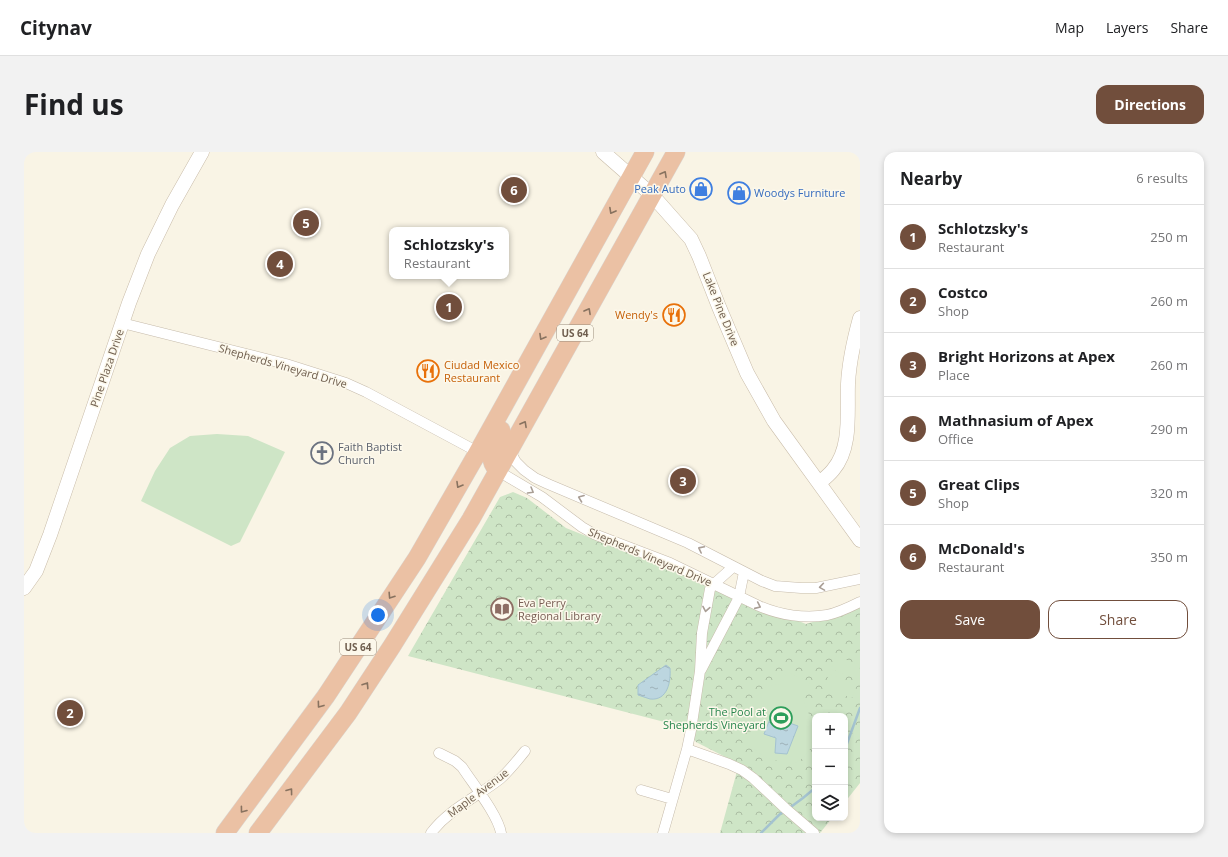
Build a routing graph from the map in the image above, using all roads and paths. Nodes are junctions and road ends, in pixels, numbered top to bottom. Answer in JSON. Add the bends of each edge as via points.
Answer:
{"nodes":[{"id":1,"x":202,"y":152,"type":"edge"},
{"id":2,"x":603,"y":152,"type":"edge"},
{"id":3,"x":645,"y":152,"type":"edge"},
{"id":4,"x":676,"y":152,"type":"edge"},
{"id":5,"x":631,"y":177,"type":"junction"},
{"id":6,"x":652,"y":195,"type":"junction"},
{"id":7,"x":860,"y":318,"type":"edge"},
{"id":8,"x":122,"y":323,"type":"junction"},
{"id":9,"x":529,"y":360,"type":"junction"},
{"id":10,"x":513,"y":444,"type":"junction"},
{"id":11,"x":478,"y":452,"type":"junction"},
{"id":12,"x":498,"y":471,"type":"junction"},
{"id":13,"x":819,"y":483,"type":"junction"},
{"id":14,"x":860,"y":540,"type":"edge"},
{"id":15,"x":733,"y":567,"type":"junction"},
{"id":16,"x":744,"y":572,"type":"junction"},
{"id":17,"x":860,"y":579,"type":"edge"},
{"id":18,"x":430,"y":584,"type":"junction"},
{"id":19,"x":714,"y":584,"type":"junction"},
{"id":20,"x":24,"y":588,"type":"edge"},
{"id":21,"x":739,"y":597,"type":"junction"},
{"id":22,"x":860,"y":602,"type":"edge"},
{"id":23,"x":700,"y":671,"type":"junction"},
{"id":24,"x":687,"y":749,"type":"junction"},
{"id":25,"x":525,"y":751,"type":"dead end"},
{"id":26,"x":439,"y":753,"type":"dead end"},
{"id":27,"x":641,"y":790,"type":"dead end"},
{"id":28,"x":479,"y":794,"type":"junction"},
{"id":29,"x":672,"y":799,"type":"junction"},
{"id":30,"x":225,"y":833,"type":"edge"},
{"id":31,"x":258,"y":833,"type":"edge"},
{"id":32,"x":430,"y":833,"type":"edge"},
{"id":33,"x":501,"y":833,"type":"edge"},
{"id":34,"x":662,"y":833,"type":"edge"},
{"id":35,"x":814,"y":833,"type":"edge"}],
"edges":[{"from":1,"to":8,"type":"street","name":"Pine Plaza Drive","via":[[148,254]]},
{"from":2,"to":5,"type":"street","name":"Lake Pine Drive"},
{"from":3,"to":5,"type":"highway","number":"US 64"},
{"from":6,"to":4,"type":"highway","number":"US 64","one_way":true},
{"from":5,"to":6,"type":"street","name":"Lake Pine Drive"},
{"from":5,"to":9,"type":"highway","number":"US 64","one_way":true},
{"from":10,"to":6,"type":"highway","number":"US 64","one_way":true},
{"from":6,"to":13,"type":"street","name":"Lake Pine Drive","via":[[691,239],[747,373],[774,421]]},
{"from":7,"to":13,"type":"street","via":[[848,384],[847,435],[834,470]]},
{"from":8,"to":11,"type":"street","name":"Shepherds Vineyard Drive","via":[[286,364],[346,383]]},
{"from":8,"to":20,"type":"street","name":"Pine Plaza Drive","via":[[50,535],[36,571]]},
{"from":9,"to":11,"type":"highway","number":"US 64"},
{"from":9,"to":12,"type":"highway","via":[[529,374],[494,443],[491,456]]},
{"from":10,"to":12,"type":"highway","number":"US 64"},
{"from":15,"to":10,"type":"street","one_way":true,"via":[[681,540],[535,478],[524,470],[512,455]]},
{"from":11,"to":18,"type":"highway","via":[[484,463],[484,473]]},
{"from":11,"to":30,"type":"highway","number":"US 64","one_way":true,"via":[[417,558],[326,696]]},
{"from":12,"to":18,"type":"highway","number":"US 64"},
{"from":12,"to":19,"type":"street","name":"Shepherds Vineyard Drive","one_way":true,"via":[[542,497],[594,534],[670,563]]},
{"from":13,"to":14,"type":"street","name":"Lake Pine Drive"},
{"from":15,"to":16,"type":"street"},
{"from":15,"to":19,"type":"street"},
{"from":17,"to":16,"type":"street","one_way":true,"via":[[816,588],[788,588],[775,586]]},
{"from":16,"to":21,"type":"street"},
{"from":31,"to":18,"type":"highway","number":"US 64","one_way":true,"via":[[348,713]]},
{"from":19,"to":21,"type":"street","name":"Shepherds Vineyard Drive"},
{"from":19,"to":23,"type":"street","one_way":true,"via":[[710,589],[702,633]]},
{"from":21,"to":22,"type":"street","name":"Shepherds Vineyard Drive","one_way":true,"via":[[775,612],[800,616],[828,615]]},
{"from":21,"to":23,"type":"street"},
{"from":23,"to":24,"type":"street"},
{"from":24,"to":29,"type":"street"},
{"from":24,"to":35,"type":"street","via":[[742,770]]},
{"from":25,"to":28,"type":"street","name":"Maple Avenue","via":[[500,778]]},
{"from":26,"to":28,"type":"street","via":[[462,767]]},
{"from":27,"to":29,"type":"street"},
{"from":28,"to":32,"type":"street","name":"Maple Avenue","via":[[461,804]]},
{"from":28,"to":33,"type":"street","via":[[499,825]]},
{"from":29,"to":34,"type":"street"}]}
